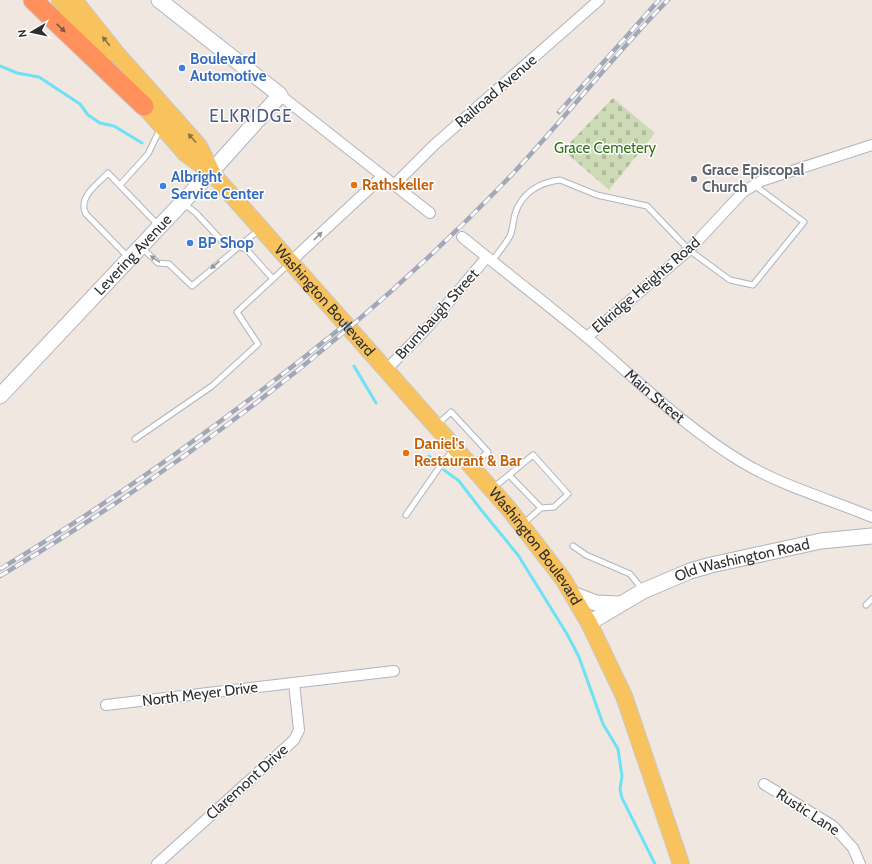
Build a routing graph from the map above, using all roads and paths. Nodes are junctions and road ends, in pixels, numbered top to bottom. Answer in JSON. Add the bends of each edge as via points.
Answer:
{"nodes":[{"id":1,"x":33,"y":0,"type":"edge"},
{"id":2,"x":60,"y":0,"type":"edge"},
{"id":3,"x":74,"y":0,"type":"edge"},
{"id":4,"x":159,"y":0,"type":"edge"},
{"id":5,"x":599,"y":0,"type":"edge"},
{"id":6,"x":280,"y":95,"type":"junction"},
{"id":7,"x":144,"y":106,"type":"junction"},
{"id":8,"x":162,"y":126,"type":"junction"},
{"id":9,"x":872,"y":145,"type":"edge"},
{"id":10,"x":211,"y":172,"type":"junction"},
{"id":11,"x":383,"y":176,"type":"junction"},
{"id":12,"x":120,"y":185,"type":"junction"},
{"id":13,"x":394,"y":185,"type":"junction"},
{"id":14,"x":754,"y":185,"type":"junction"},
{"id":15,"x":182,"y":203,"type":"junction"},
{"id":16,"x":430,"y":213,"type":"dead end"},
{"id":17,"x":160,"y":226,"type":"junction"},
{"id":18,"x":260,"y":229,"type":"junction"},
{"id":19,"x":462,"y":237,"type":"dead end"},
{"id":20,"x":222,"y":241,"type":"dead end"},
{"id":21,"x":140,"y":247,"type":"junction"},
{"id":22,"x":240,"y":247,"type":"junction"},
{"id":23,"x":689,"y":250,"type":"junction"},
{"id":24,"x":130,"y":258,"type":"junction"},
{"id":25,"x":489,"y":259,"type":"junction"},
{"id":26,"x":290,"y":262,"type":"junction"},
{"id":27,"x":273,"y":279,"type":"junction"},
{"id":28,"x":587,"y":337,"type":"junction"},
{"id":29,"x":386,"y":370,"type":"junction"},
{"id":30,"x":0,"y":396,"type":"edge"},
{"id":31,"x":436,"y":426,"type":"junction"},
{"id":32,"x":135,"y":439,"type":"dead end"},
{"id":33,"x":455,"y":448,"type":"junction"},
{"id":34,"x":472,"y":467,"type":"junction"},
{"id":35,"x":509,"y":475,"type":"junction"},
{"id":36,"x":492,"y":489,"type":"junction"},
{"id":37,"x":541,"y":508,"type":"junction"},
{"id":38,"x":406,"y":515,"type":"dead end"},
{"id":39,"x":872,"y":517,"type":"edge"},
{"id":40,"x":523,"y":525,"type":"junction"},
{"id":41,"x":872,"y":536,"type":"edge"},
{"id":42,"x":573,"y":546,"type":"dead end"},
{"id":43,"x":644,"y":591,"type":"junction"},
{"id":44,"x":572,"y":594,"type":"junction"},
{"id":45,"x":872,"y":599,"type":"edge"},
{"id":46,"x":619,"y":604,"type":"junction"},
{"id":47,"x":866,"y":605,"type":"dead end"},
{"id":48,"x":589,"y":623,"type":"junction"},
{"id":49,"x":394,"y":671,"type":"dead end"},
{"id":50,"x":294,"y":683,"type":"junction"},
{"id":51,"x":106,"y":705,"type":"dead end"},
{"id":52,"x":764,"y":784,"type":"dead end"},
{"id":53,"x":157,"y":864,"type":"edge"},
{"id":54,"x":681,"y":864,"type":"edge"},
{"id":55,"x":860,"y":864,"type":"edge"}],
"edges":[{"from":1,"to":7,"type":"highway","one_way":true},
{"from":2,"to":7,"type":"main road","name":"Washington Boulevard","via":[[93,45]]},
{"from":10,"to":3,"type":"main road","name":"Washington Boulevard","one_way":true,"via":[[199,146],[118,55]]},
{"from":4,"to":6,"type":"street"},
{"from":5,"to":13,"type":"street","name":"Railroad Avenue","via":[[433,146]]},
{"from":6,"to":10,"type":"street","name":"Levering Avenue"},
{"from":6,"to":11,"type":"street"},
{"from":7,"to":8,"type":"main road","name":"Washington Boulevard"},
{"from":8,"to":10,"type":"main road","name":"Washington Boulevard","via":[[186,154]]},
{"from":8,"to":12,"type":"lane","via":[[148,154]]},
{"from":9,"to":14,"type":"street","name":"Elkridge Heights Road"},
{"from":10,"to":15,"type":"street","name":"Levering Avenue"},
{"from":10,"to":18,"type":"main road","name":"Washington Boulevard"},
{"from":11,"to":13,"type":"street"},
{"from":26,"to":11,"type":"street","one_way":true},
{"from":12,"to":17,"type":"lane"},
{"from":12,"to":24,"type":"lane","via":[[108,173],[85,198],[83,206],[92,221]]},
{"from":13,"to":16,"type":"street"},
{"from":14,"to":23,"type":"street","name":"Elkridge Heights Road","via":[[735,200]]},
{"from":14,"to":23,"type":"lane","via":[[804,222],[753,285],[730,280]]},
{"from":15,"to":17,"type":"street","name":"Levering Avenue"},
{"from":15,"to":20,"type":"lane","via":[[196,213]]},
{"from":17,"to":21,"type":"street","name":"Levering Avenue"},
{"from":18,"to":22,"type":"lane"},
{"from":18,"to":26,"type":"main road","name":"Washington Boulevard"},
{"from":19,"to":25,"type":"street","name":"Main Street"},
{"from":22,"to":21,"type":"lane","one_way":true,"via":[[217,263],[192,286],[169,264],[158,263]]},
{"from":21,"to":24,"type":"street","name":"Levering Avenue"},
{"from":22,"to":27,"type":"lane","via":[[247,250]]},
{"from":23,"to":25,"type":"lane","via":[[647,206],[597,195],[560,180],[536,188],[523,198],[510,235]]},
{"from":23,"to":28,"type":"street","name":"Elkridge Heights Road"},
{"from":24,"to":30,"type":"street","name":"Levering Avenue"},
{"from":25,"to":28,"type":"street","name":"Main Street"},
{"from":25,"to":29,"type":"street","name":"Brumbaugh Street"},
{"from":26,"to":27,"type":"lane"},
{"from":26,"to":29,"type":"main road","name":"Washington Boulevard"},
{"from":27,"to":32,"type":"lane","via":[[237,312],[258,344],[212,386]]},
{"from":28,"to":39,"type":"street","name":"Main Street","via":[[684,420],[743,463],[791,486]]},
{"from":29,"to":31,"type":"main road","name":"Washington Boulevard"},
{"from":31,"to":33,"type":"main road","name":"Washington Boulevard"},
{"from":31,"to":34,"type":"lane","via":[[451,412],[488,452]]},
{"from":33,"to":34,"type":"main road","name":"Washington Boulevard"},
{"from":33,"to":38,"type":"lane"},
{"from":34,"to":36,"type":"main road","name":"Washington Boulevard"},
{"from":35,"to":36,"type":"lane"},
{"from":35,"to":37,"type":"lane"},
{"from":35,"to":37,"type":"lane","via":[[533,455],[568,494],[554,507]]},
{"from":36,"to":40,"type":"main road","name":"Washington Boulevard"},
{"from":37,"to":40,"type":"lane"},
{"from":40,"to":44,"type":"main road","name":"Washington Boulevard"},
{"from":41,"to":43,"type":"street","name":"Old Washington Road","via":[[821,542],[711,565],[664,581]]},
{"from":42,"to":43,"type":"lane","via":[[586,555],[630,574]]},
{"from":43,"to":46,"type":"street","name":"Old Washington Road"},
{"from":44,"to":46,"type":"street","name":"Old Washington Road","via":[[596,603]]},
{"from":44,"to":48,"type":"main road","name":"Washington Boulevard"},
{"from":45,"to":47,"type":"lane"},
{"from":46,"to":48,"type":"street","name":"Old Washington Road"},
{"from":48,"to":54,"type":"main road","name":"Washington Boulevard","via":[[626,702]]},
{"from":49,"to":50,"type":"street","name":"North Meyer Drive"},
{"from":50,"to":51,"type":"street","name":"North Meyer Drive"},
{"from":50,"to":53,"type":"street","name":"Claremont Drive","via":[[299,730],[294,740]]},
{"from":52,"to":55,"type":"street","name":"Rustic Lane","via":[[834,826],[853,848]]}]}
